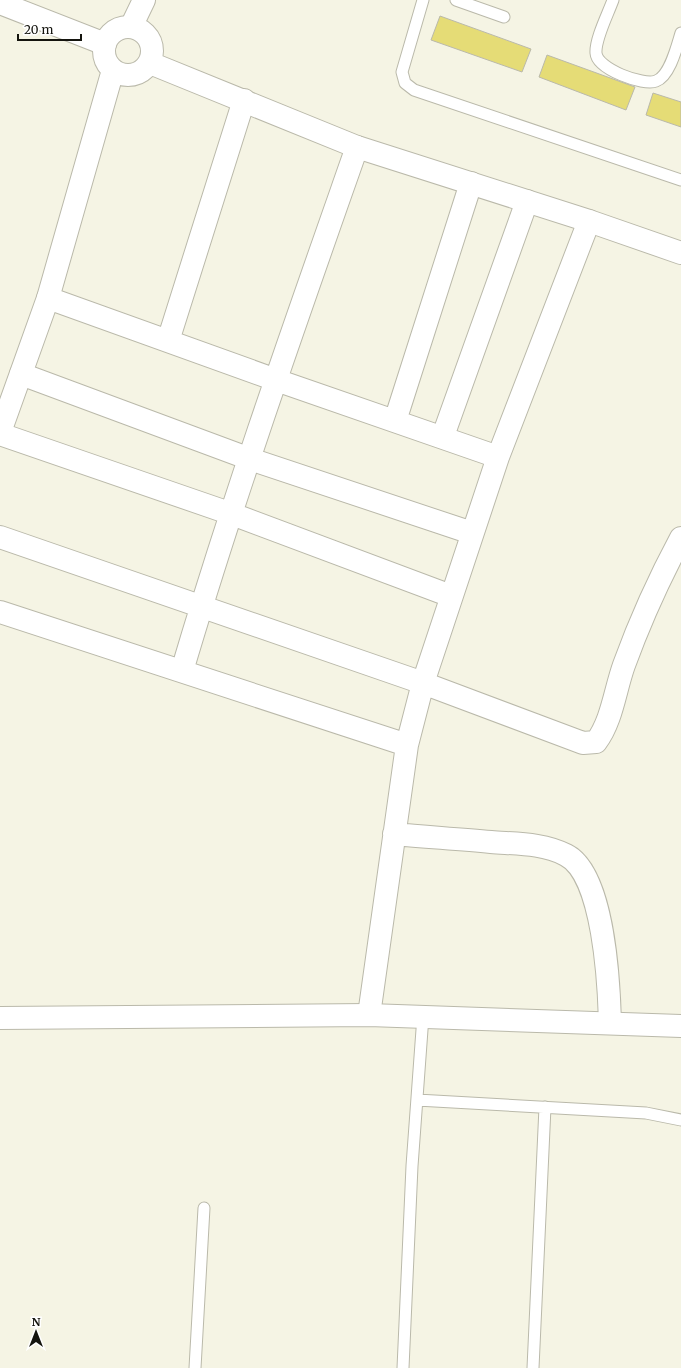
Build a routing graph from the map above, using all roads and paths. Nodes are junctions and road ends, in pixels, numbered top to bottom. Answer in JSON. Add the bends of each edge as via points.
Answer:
{"nodes":[{"id":1,"x":144,"y":0,"type":"edge"},
{"id":2,"x":423,"y":0,"type":"edge"},
{"id":3,"x":456,"y":0,"type":"edge"},
{"id":4,"x":613,"y":0,"type":"edge"},
{"id":5,"x":0,"y":3,"type":"edge"},
{"id":6,"x":504,"y":17,"type":"dead end"},
{"id":7,"x":131,"y":27,"type":"junction"},
{"id":8,"x":681,"y":33,"type":"edge"},
{"id":9,"x":104,"y":44,"type":"junction"},
{"id":10,"x":150,"y":63,"type":"junction"},
{"id":11,"x":113,"y":70,"type":"junction"},
{"id":12,"x":244,"y":100,"type":"junction"},
{"id":13,"x":357,"y":147,"type":"junction"},
{"id":14,"x":681,"y":180,"type":"edge"},
{"id":15,"x":471,"y":183,"type":"junction"},
{"id":16,"x":527,"y":201,"type":"junction"},
{"id":17,"x":589,"y":222,"type":"junction"},
{"id":18,"x":681,"y":253,"type":"edge"},
{"id":19,"x":48,"y":298,"type":"junction"},
{"id":20,"x":168,"y":341,"type":"junction"},
{"id":21,"x":21,"y":374,"type":"junction"},
{"id":22,"x":276,"y":380,"type":"junction"},
{"id":23,"x":395,"y":421,"type":"junction"},
{"id":24,"x":0,"y":433,"type":"edge"},
{"id":25,"x":443,"y":436,"type":"junction"},
{"id":26,"x":498,"y":457,"type":"junction"},
{"id":27,"x":250,"y":459,"type":"junction"},
{"id":28,"x":232,"y":514,"type":"junction"},
{"id":29,"x":472,"y":533,"type":"junction"},
{"id":30,"x":0,"y":537,"type":"edge"},
{"id":31,"x":681,"y":538,"type":"edge"},
{"id":32,"x":451,"y":596,"type":"junction"},
{"id":33,"x":201,"y":607,"type":"junction"},
{"id":34,"x":0,"y":612,"type":"edge"},
{"id":35,"x":182,"y":671,"type":"junction"},
{"id":36,"x":423,"y":683,"type":"junction"},
{"id":37,"x":407,"y":745,"type":"junction"},
{"id":38,"x":394,"y":834,"type":"junction"},
{"id":39,"x":369,"y":1015,"type":"junction"},
{"id":40,"x":423,"y":1016,"type":"junction"},
{"id":41,"x":0,"y":1018,"type":"edge"},
{"id":42,"x":610,"y":1023,"type":"junction"},
{"id":43,"x":681,"y":1026,"type":"edge"},
{"id":44,"x":417,"y":1100,"type":"junction"},
{"id":45,"x":545,"y":1106,"type":"junction"},
{"id":46,"x":681,"y":1120,"type":"edge"},
{"id":47,"x":204,"y":1208,"type":"dead end"},
{"id":48,"x":195,"y":1368,"type":"edge"},
{"id":49,"x":403,"y":1368,"type":"edge"},
{"id":50,"x":533,"y":1368,"type":"edge"}],
"edges":[{"from":1,"to":7,"type":"street"},
{"from":2,"to":14,"type":"lane","via":[[402,72],[405,83],[414,90]]},
{"from":3,"to":6,"type":"lane"},
{"from":4,"to":8,"type":"lane","via":[[596,53],[600,63],[609,70],[645,82],[657,81],[666,73]]},
{"from":5,"to":9,"type":"street"},
{"from":7,"to":9,"type":"street","via":[[115,31]]},
{"from":7,"to":10,"type":"street","via":[[139,29],[150,40]]},
{"from":9,"to":11,"type":"street","via":[[104,59]]},
{"from":10,"to":11,"type":"street","via":[[140,73],[133,75],[126,76]]},
{"from":10,"to":12,"type":"street"},
{"from":11,"to":19,"type":"street"},
{"from":12,"to":13,"type":"street"},
{"from":12,"to":20,"type":"street"},
{"from":13,"to":15,"type":"street"},
{"from":13,"to":22,"type":"street"},
{"from":15,"to":16,"type":"street"},
{"from":15,"to":23,"type":"street"},
{"from":16,"to":17,"type":"street"},
{"from":16,"to":25,"type":"street"},
{"from":17,"to":18,"type":"street"},
{"from":17,"to":26,"type":"street"},
{"from":19,"to":20,"type":"street"},
{"from":19,"to":21,"type":"street"},
{"from":20,"to":22,"type":"street"},
{"from":21,"to":24,"type":"street"},
{"from":21,"to":27,"type":"street"},
{"from":22,"to":23,"type":"street"},
{"from":22,"to":27,"type":"street"},
{"from":23,"to":25,"type":"street"},
{"from":24,"to":28,"type":"street"},
{"from":25,"to":26,"type":"street"},
{"from":26,"to":29,"type":"street"},
{"from":27,"to":28,"type":"street"},
{"from":27,"to":29,"type":"street"},
{"from":28,"to":32,"type":"street"},
{"from":28,"to":33,"type":"street"},
{"from":29,"to":32,"type":"street"},
{"from":30,"to":33,"type":"street"},
{"from":31,"to":36,"type":"street","via":[[661,576],[624,665],[603,732],[596,742],[584,743]]},
{"from":32,"to":36,"type":"street"},
{"from":33,"to":35,"type":"street"},
{"from":33,"to":36,"type":"street"},
{"from":34,"to":35,"type":"street"},
{"from":35,"to":37,"type":"street"},
{"from":36,"to":37,"type":"street"},
{"from":37,"to":38,"type":"street"},
{"from":38,"to":39,"type":"street"},
{"from":38,"to":42,"type":"street","via":[[543,846],[567,855],[578,866],[590,888],[603,934],[608,972]]},
{"from":39,"to":40,"type":"street"},
{"from":39,"to":41,"type":"street"},
{"from":40,"to":42,"type":"street"},
{"from":40,"to":44,"type":"lane"},
{"from":42,"to":43,"type":"street"},
{"from":44,"to":45,"type":"lane"},
{"from":44,"to":49,"type":"lane"},
{"from":45,"to":46,"type":"lane","via":[[646,1114]]},
{"from":45,"to":50,"type":"lane"},
{"from":47,"to":48,"type":"lane"}]}
